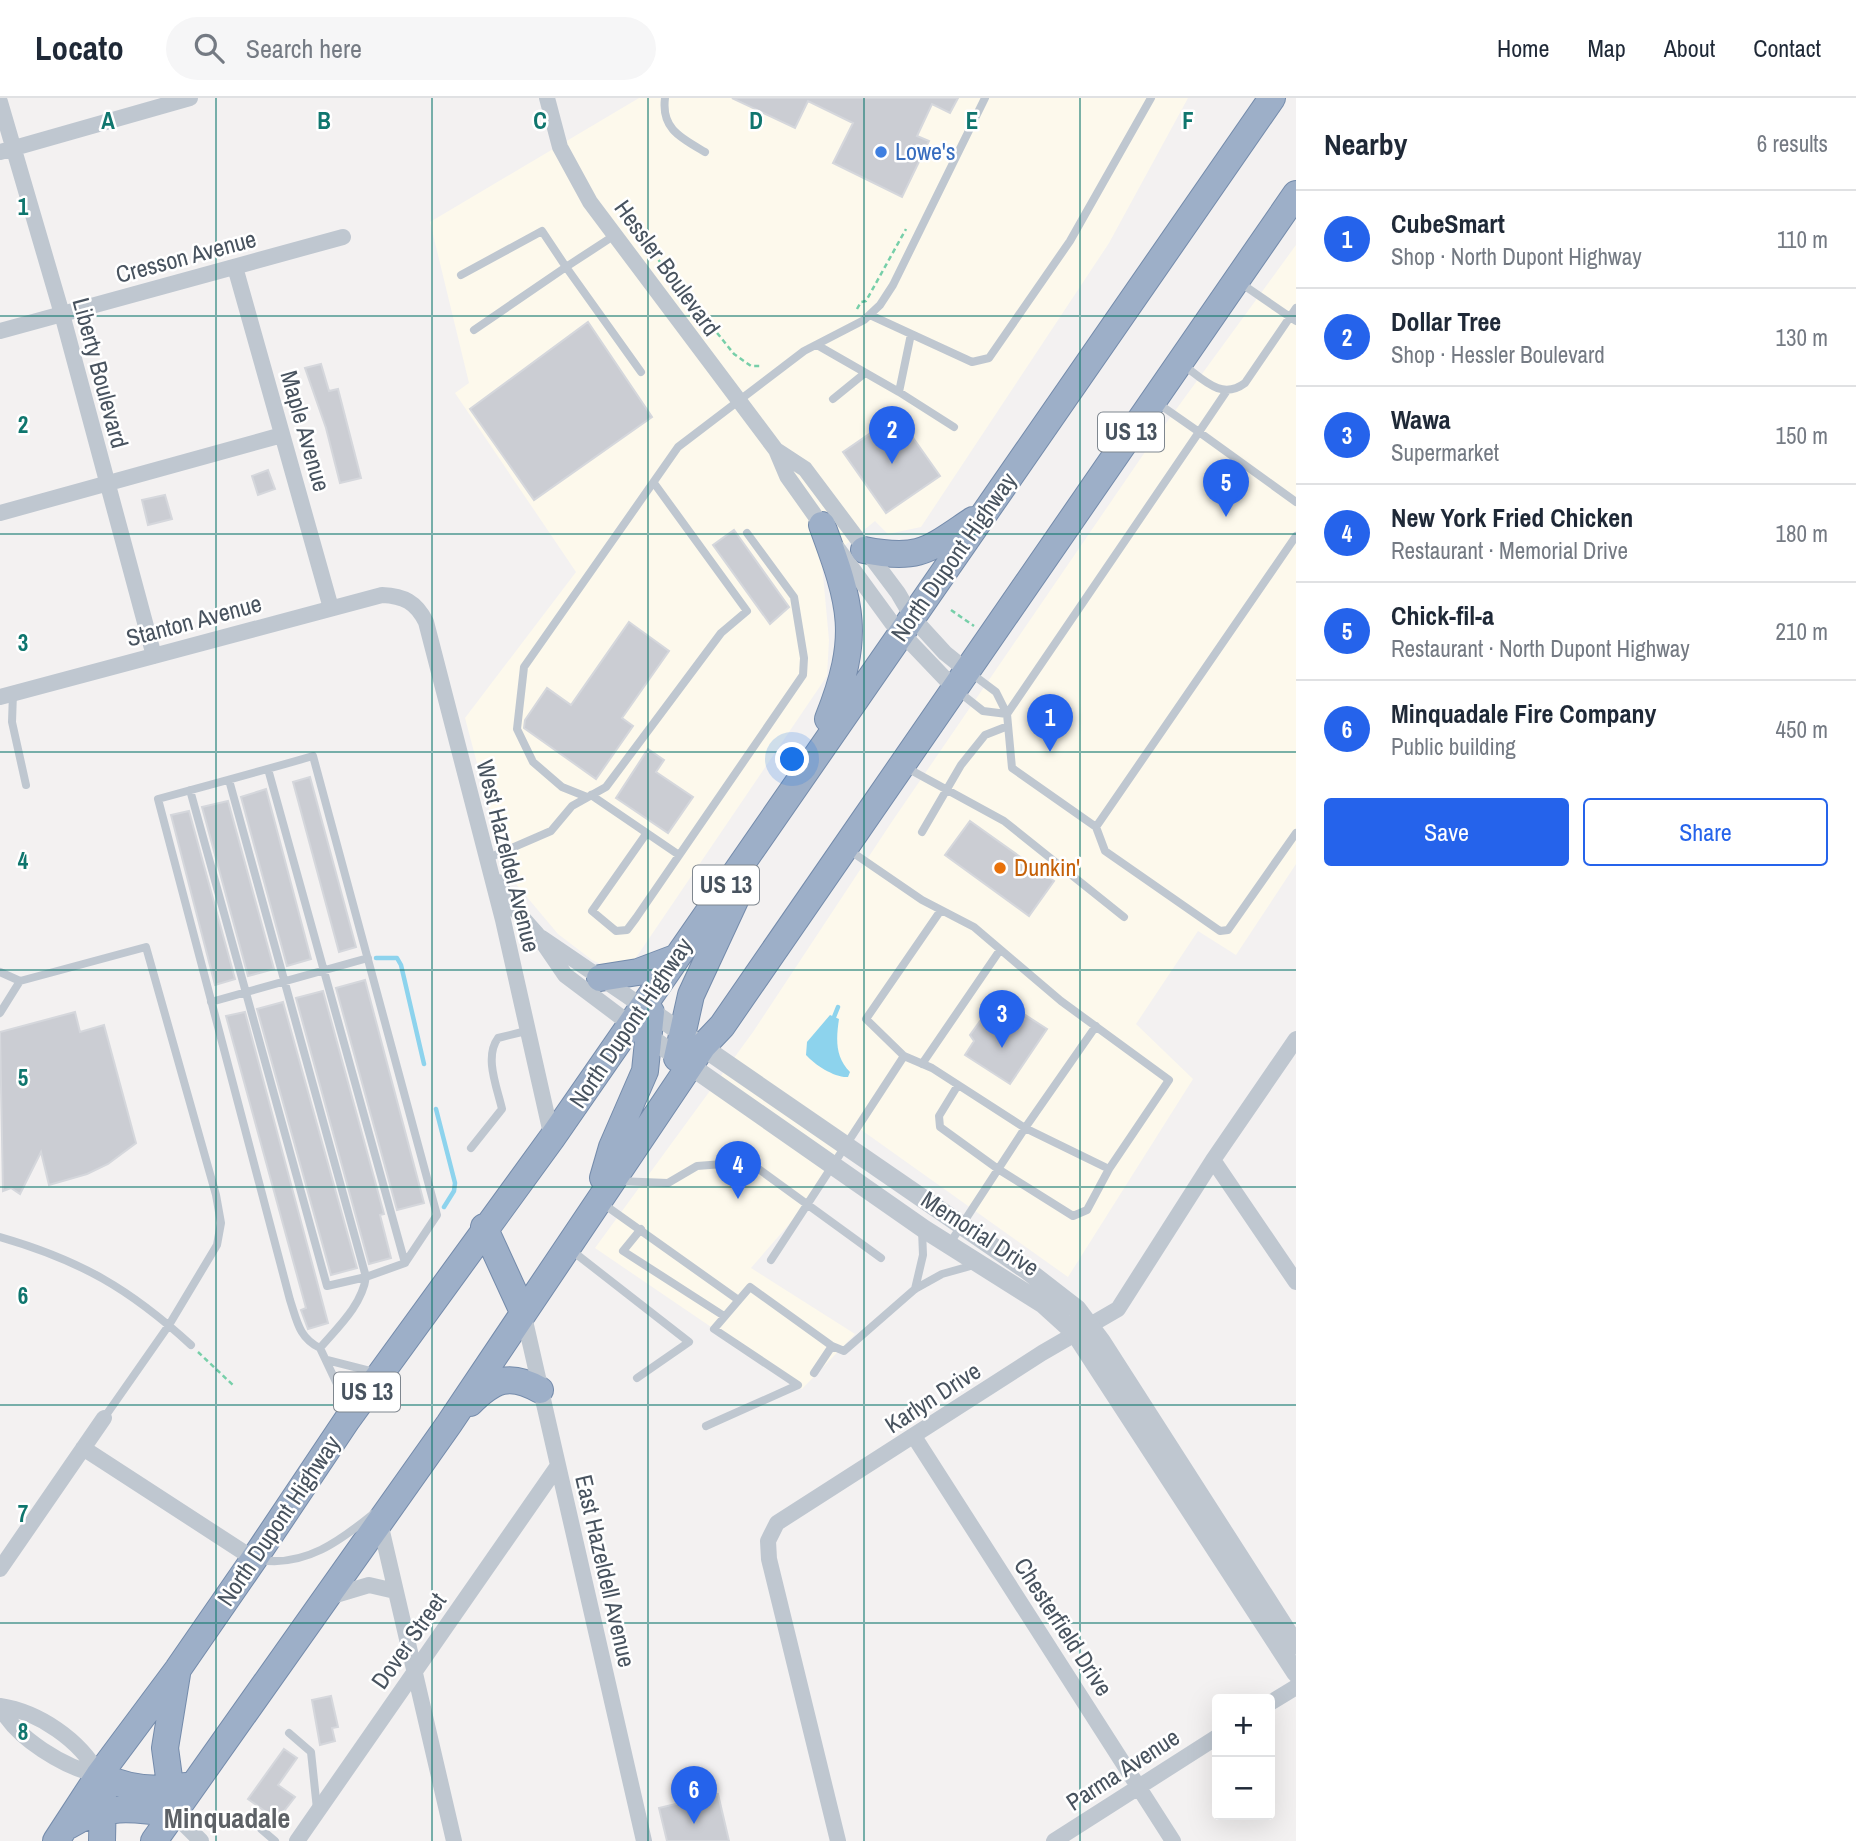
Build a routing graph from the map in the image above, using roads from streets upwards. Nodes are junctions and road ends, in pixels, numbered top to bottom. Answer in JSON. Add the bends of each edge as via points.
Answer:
{"nodes":[{"id":1,"x":190,"y":98,"type":"edge"},
{"id":2,"x":547,"y":98,"type":"edge"},
{"id":3,"x":1272,"y":98,"type":"edge"},
{"id":4,"x":0,"y":102,"type":"edge"},
{"id":5,"x":6,"y":150,"type":"edge"},
{"id":6,"x":1296,"y":194,"type":"edge"},
{"id":7,"x":344,"y":237,"type":"dead end"},
{"id":8,"x":235,"y":267,"type":"junction"},
{"id":9,"x":62,"y":314,"type":"junction"},
{"id":10,"x":0,"y":331,"type":"edge"},
{"id":11,"x":282,"y":435,"type":"junction"},
{"id":12,"x":776,"y":450,"type":"junction"},
{"id":13,"x":106,"y":484,"type":"junction"},
{"id":14,"x":986,"y":512,"type":"junction"},
{"id":15,"x":0,"y":513,"type":"edge"},
{"id":16,"x":822,"y":525,"type":"junction"},
{"id":17,"x":864,"y":550,"type":"junction"},
{"id":18,"x":401,"y":596,"type":"joint"},
{"id":19,"x":331,"y":608,"type":"junction"},
{"id":20,"x":906,"y":625,"type":"junction"},
{"id":21,"x":154,"y":656,"type":"junction"},
{"id":22,"x":960,"y":679,"type":"junction"},
{"id":23,"x":6,"y":695,"type":"edge"},
{"id":24,"x":809,"y":764,"type":"junction"},
{"id":25,"x":777,"y":812,"type":"junction"},
{"id":26,"x":487,"y":862,"type":"junction"},
{"id":27,"x":537,"y":934,"type":"junction"},
{"id":28,"x":675,"y":958,"type":"junction"},
{"id":29,"x":600,"y":978,"type":"junction"},
{"id":30,"x":643,"y":1020,"type":"junction"},
{"id":31,"x":1296,"y":1039,"type":"edge"},
{"id":32,"x":688,"y":1051,"type":"junction"},
{"id":33,"x":552,"y":1138,"type":"junction"},
{"id":34,"x":1213,"y":1160,"type":"junction"},
{"id":35,"x":604,"y":1190,"type":"junction"},
{"id":36,"x":484,"y":1227,"type":"junction"},
{"id":37,"x":1296,"y":1282,"type":"edge"},
{"id":38,"x":523,"y":1312,"type":"junction"},
{"id":39,"x":1083,"y":1330,"type":"junction"},
{"id":40,"x":540,"y":1390,"type":"junction"},
{"id":41,"x":104,"y":1418,"type":"road end"},
{"id":42,"x":449,"y":1424,"type":"junction"},
{"id":43,"x":915,"y":1438,"type":"junction"},
{"id":44,"x":83,"y":1448,"type":"junction"},
{"id":45,"x":557,"y":1467,"type":"junction"},
{"id":46,"x":380,"y":1523,"type":"junction"},
{"id":47,"x":254,"y":1559,"type":"junction"},
{"id":48,"x":0,"y":1569,"type":"edge"},
{"id":49,"x":396,"y":1591,"type":"junction"},
{"id":50,"x":329,"y":1597,"type":"junction"},
{"id":51,"x":1296,"y":1645,"type":"edge"},
{"id":52,"x":178,"y":1669,"type":"junction"},
{"id":53,"x":1296,"y":1673,"type":"edge"},
{"id":54,"x":414,"y":1675,"type":"junction"},
{"id":55,"x":1296,"y":1687,"type":"edge"},
{"id":56,"x":1275,"y":1700,"type":"edge"},
{"id":57,"x":0,"y":1706,"type":"edge"},
{"id":58,"x":1212,"y":1740,"type":"edge"},
{"id":59,"x":99,"y":1775,"type":"junction"},
{"id":60,"x":1139,"y":1787,"type":"junction"},
{"id":61,"x":171,"y":1802,"type":"junction"},
{"id":62,"x":105,"y":1809,"type":"junction"},
{"id":63,"x":60,"y":1835,"type":"edge"},
{"id":64,"x":102,"y":1841,"type":"edge"},
{"id":65,"x":154,"y":1841,"type":"edge"},
{"id":66,"x":201,"y":1841,"type":"edge"},
{"id":67,"x":297,"y":1841,"type":"edge"},
{"id":68,"x":454,"y":1841,"type":"edge"},
{"id":69,"x":645,"y":1841,"type":"edge"},
{"id":70,"x":838,"y":1841,"type":"edge"},
{"id":71,"x":1054,"y":1841,"type":"edge"},
{"id":72,"x":1173,"y":1841,"type":"edge"}],
"edges":[{"from":1,"to":5,"type":"street"},
{"from":2,"to":12,"type":"street","name":"Hessler Boulevard","via":[[560,146],[590,202]]},
{"from":3,"to":14,"type":"highway","name":"North Dupont Highway","number":"US 13"},
{"from":4,"to":5,"type":"street","name":"Liberty Boulevard"},
{"from":5,"to":9,"type":"street","name":"Liberty Boulevard"},
{"from":6,"to":22,"type":"highway","number":"US 13"},
{"from":7,"to":8,"type":"street","name":"Cresson Avenue"},
{"from":8,"to":9,"type":"street","name":"Cresson Avenue"},
{"from":8,"to":11,"type":"street","name":"Maple Avenue"},
{"from":9,"to":10,"type":"street","name":"Cresson Avenue"},
{"from":9,"to":13,"type":"street","name":"Liberty Boulevard"},
{"from":11,"to":13,"type":"street"},
{"from":11,"to":19,"type":"street","name":"Maple Avenue"},
{"from":12,"to":16,"type":"street","name":"Hessler Boulevard","via":[[787,476]]},
{"from":12,"to":17,"type":"street","name":"Hessler Boulevard","via":[[806,469]]},
{"from":13,"to":15,"type":"street"},
{"from":13,"to":21,"type":"street","name":"Liberty Boulevard"},
{"from":14,"to":17,"type":"highway","via":[[921,552],[905,556]]},
{"from":14,"to":20,"type":"highway","name":"North Dupont Highway","number":"US 13"},
{"from":16,"to":20,"type":"street","name":"Hessler Boulevard","via":[[876,603]]},
{"from":16,"to":24,"type":"highway","via":[[847,599],[851,636],[845,676]]},
{"from":17,"to":20,"type":"street","name":"Hessler Boulevard","via":[[898,593]]},
{"from":18,"to":19,"type":"street","name":"Stanton Avenue","via":[[382,595]]},
{"from":18,"to":26,"type":"street","name":"West Hazeldel Avenue","via":[[418,607],[426,622]]},
{"from":19,"to":21,"type":"street","name":"Stanton Avenue"},
{"from":20,"to":22,"type":"street","name":"Hessler Boulevard"},
{"from":20,"to":24,"type":"highway","name":"North Dupont Highway","number":"US 13"},
{"from":21,"to":23,"type":"street","name":"Stanton Avenue"},
{"from":22,"to":32,"type":"highway","number":"US 13","via":[[722,1026]]},
{"from":24,"to":25,"type":"highway","name":"North Dupont Highway","number":"US 13"},
{"from":25,"to":28,"type":"highway","name":"North Dupont Highway","number":"US 13"},
{"from":25,"to":32,"type":"highway","via":[[691,995]]},
{"from":26,"to":27,"type":"street","name":"Memorial Drive","via":[[512,906]]},
{"from":26,"to":33,"type":"street","name":"West Hazeldel Avenue"},
{"from":27,"to":29,"type":"street","name":"Memorial Drive"},
{"from":27,"to":30,"type":"street","name":"Memorial Drive","via":[[565,975]]},
{"from":28,"to":29,"type":"highway","via":[[638,972]]},
{"from":28,"to":30,"type":"highway","name":"North Dupont Highway","number":"US 13"},
{"from":29,"to":30,"type":"street","name":"Memorial Drive"},
{"from":30,"to":32,"type":"street","name":"Memorial Drive"},
{"from":30,"to":33,"type":"highway","name":"North Dupont Highway","number":"US 13"},
{"from":30,"to":35,"type":"highway","via":[[645,1071],[612,1147]]},
{"from":31,"to":34,"type":"street","name":"Karlyn Drive"},
{"from":32,"to":35,"type":"highway","number":"US 13"},
{"from":32,"to":39,"type":"street","name":"Memorial Drive","via":[[833,1166]]},
{"from":32,"to":39,"type":"street","name":"Memorial Drive","via":[[847,1146],[1055,1290],[1077,1309]]},
{"from":33,"to":36,"type":"highway","name":"North Dupont Highway","number":"US 13"},
{"from":34,"to":37,"type":"street"},
{"from":34,"to":39,"type":"street","name":"Karlyn Drive","via":[[1118,1309]]},
{"from":35,"to":38,"type":"highway","number":"US 13"},
{"from":36,"to":38,"type":"highway"},
{"from":36,"to":47,"type":"highway","name":"North Dupont Highway","number":"US 13"},
{"from":38,"to":40,"type":"street","name":"East Hazeldell Avenue"},
{"from":38,"to":42,"type":"highway","number":"US 13"},
{"from":39,"to":43,"type":"street","name":"Karlyn Drive"},
{"from":39,"to":51,"type":"street","name":"Memorial Drive"},
{"from":39,"to":53,"type":"street","name":"Memorial Drive"},
{"from":40,"to":42,"type":"highway","via":[[508,1379],[489,1384]]},
{"from":40,"to":45,"type":"street","name":"East Hazeldell Avenue"},
{"from":41,"to":44,"type":"street"},
{"from":42,"to":46,"type":"highway","number":"US 13"},
{"from":43,"to":60,"type":"street","name":"Chesterfield Drive"},
{"from":43,"to":70,"type":"street","name":"Karlyn Drive","via":[[777,1524],[768,1541]]},
{"from":44,"to":47,"type":"street"},
{"from":44,"to":48,"type":"street"},
{"from":45,"to":54,"type":"street","name":"Dover Street"},
{"from":45,"to":69,"type":"street","name":"East Hazeldell Avenue"},
{"from":46,"to":49,"type":"street"},
{"from":46,"to":50,"type":"highway","number":"US 13"},
{"from":47,"to":52,"type":"highway","name":"North Dupont Highway","number":"US 13"},
{"from":49,"to":50,"type":"street","via":[[369,1585]]},
{"from":49,"to":54,"type":"street"},
{"from":50,"to":61,"type":"highway","number":"US 13","via":[[196,1784]]},
{"from":52,"to":59,"type":"highway","name":"North Dupont Highway","number":"US 13"},
{"from":52,"to":61,"type":"highway","via":[[165,1748]]},
{"from":54,"to":67,"type":"street","name":"Dover Street"},
{"from":54,"to":68,"type":"street"},
{"from":55,"to":56,"type":"street"},
{"from":57,"to":59,"type":"street","via":[[25,1710],[76,1745],[87,1753]]},
{"from":58,"to":60,"type":"street","name":"Parma Avenue"},
{"from":59,"to":61,"type":"highway"},
{"from":59,"to":62,"type":"highway"},
{"from":59,"to":63,"type":"highway","name":"North Dupont Highway","number":"US 13"},
{"from":60,"to":71,"type":"street","name":"Parma Avenue"},
{"from":60,"to":72,"type":"street","name":"Chesterfield Drive"},
{"from":61,"to":62,"type":"highway"},
{"from":61,"to":65,"type":"highway","number":"US 13"},
{"from":61,"to":66,"type":"street"},
{"from":62,"to":63,"type":"highway","via":[[80,1818]]},
{"from":62,"to":64,"type":"highway"}]}
